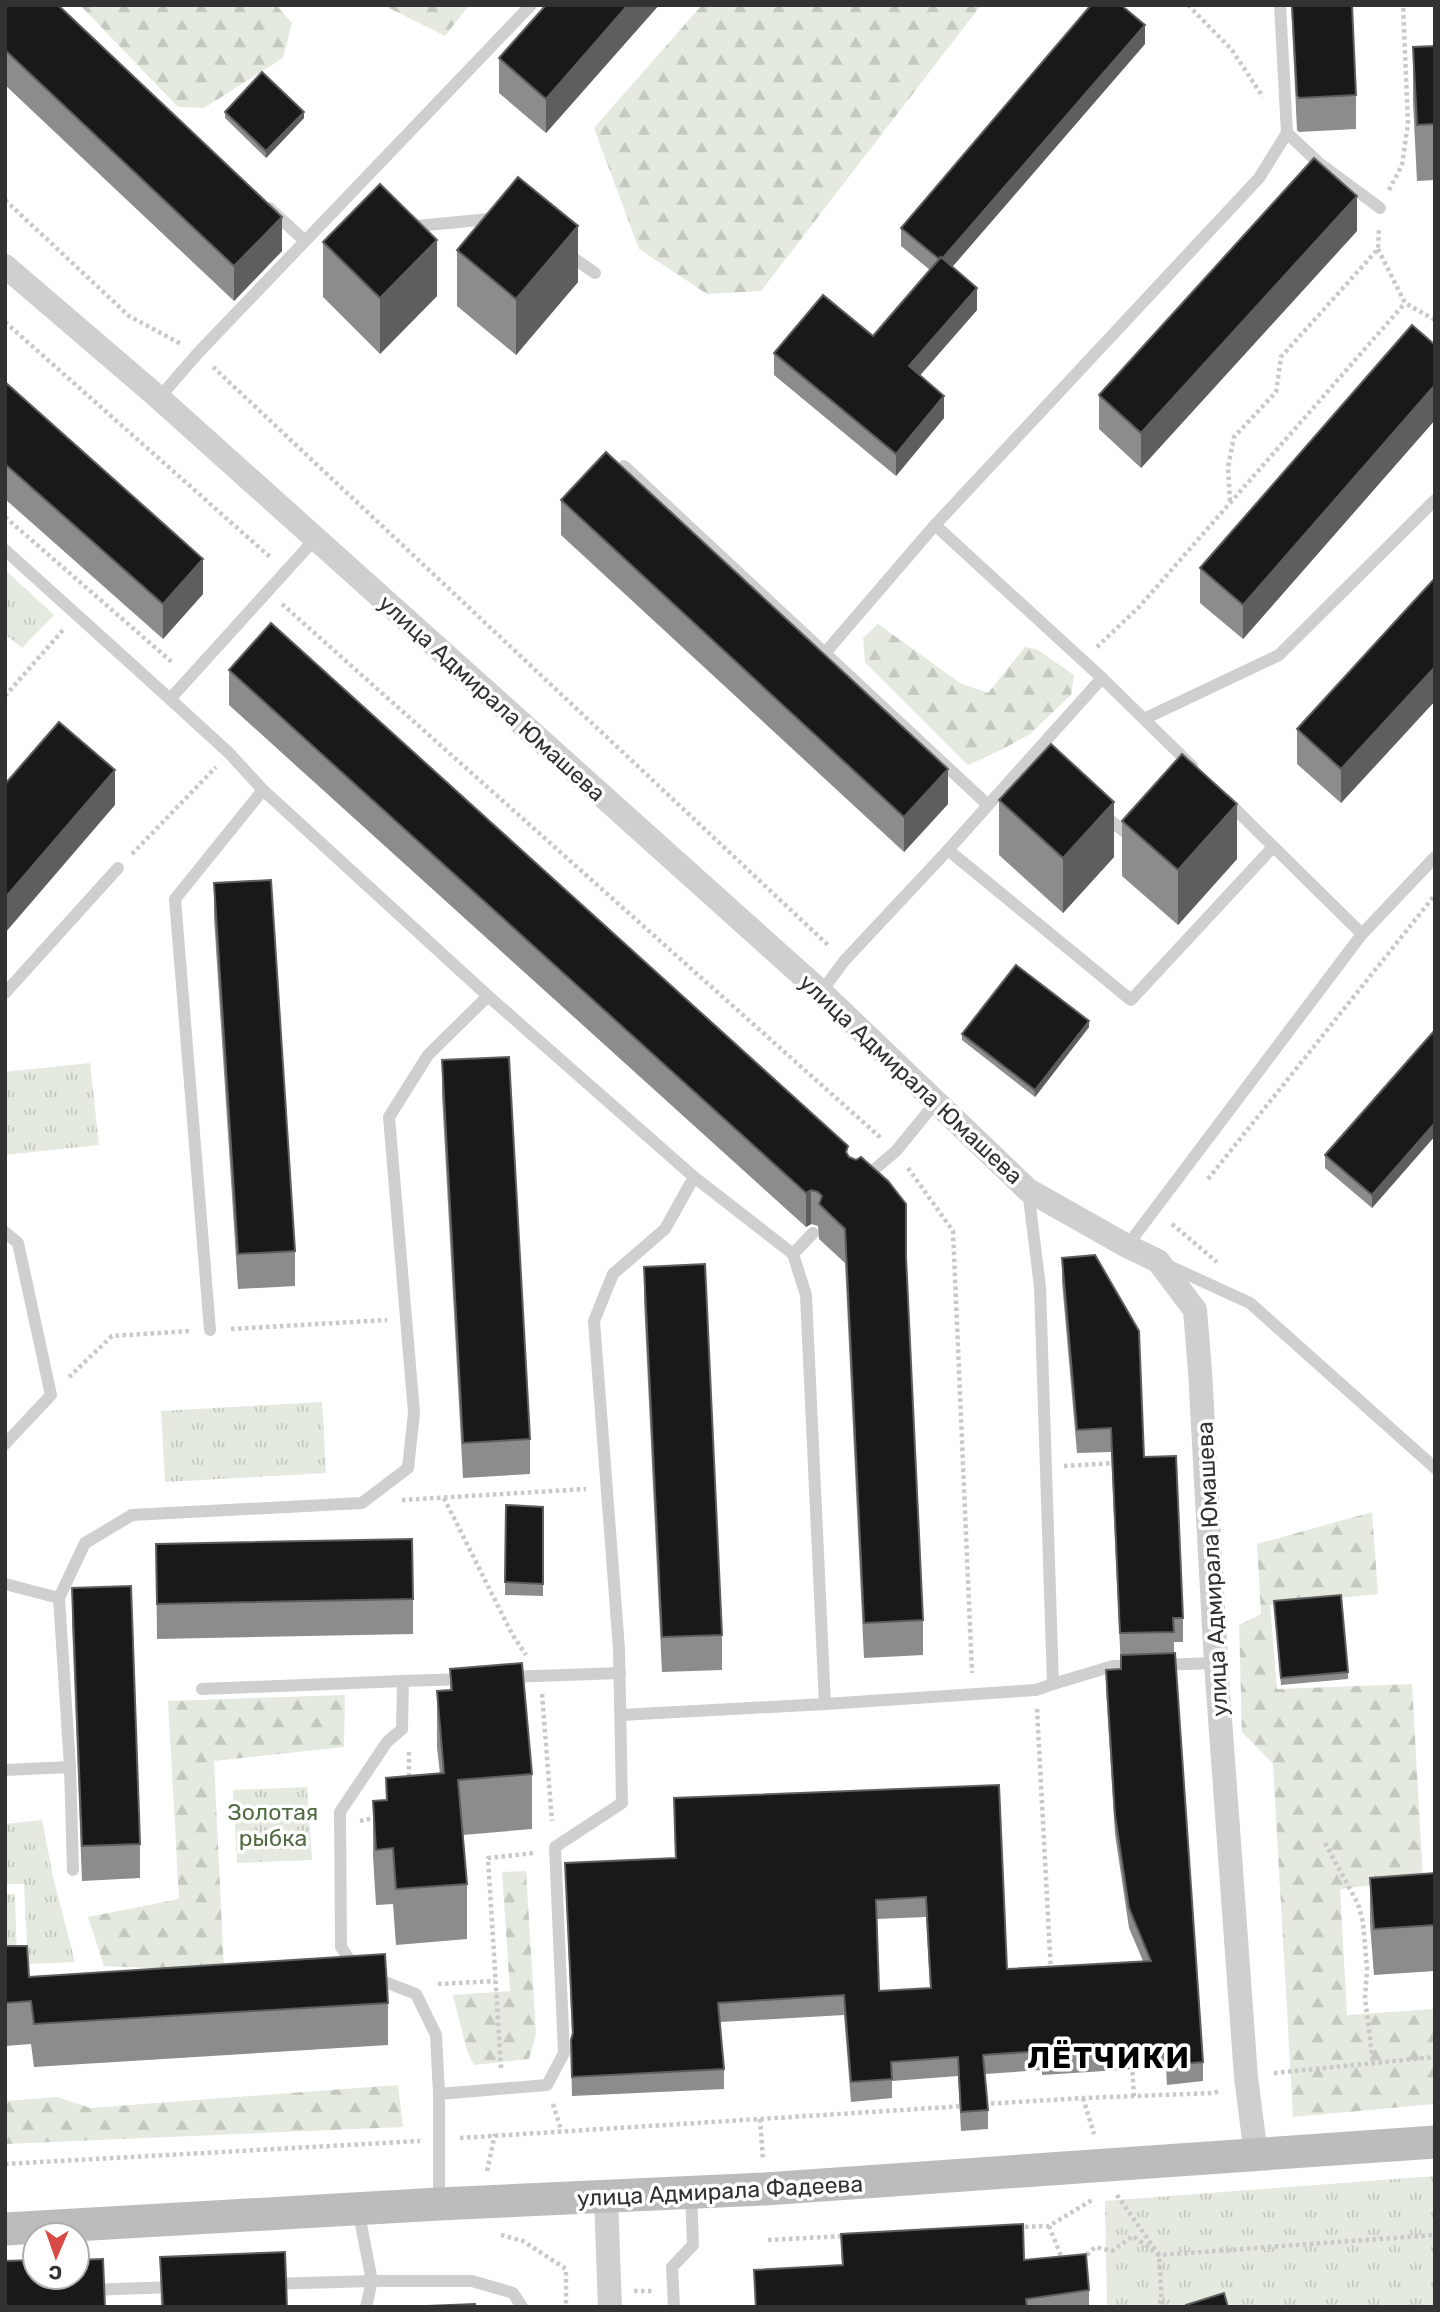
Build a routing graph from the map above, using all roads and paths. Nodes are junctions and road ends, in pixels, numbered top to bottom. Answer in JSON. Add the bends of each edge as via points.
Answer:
{"nodes":[{"id":1,"x":531,"y":5,"type":"edge"},
{"id":2,"x":1188,"y":5,"type":"edge"},
{"id":3,"x":1280,"y":5,"type":"edge"},
{"id":4,"x":1403,"y":5,"type":"edge"},
{"id":5,"x":1414,"y":90,"type":"edge"},
{"id":6,"x":1406,"y":91,"type":"junction"},
{"id":7,"x":1287,"y":133,"type":"junction"},
{"id":8,"x":351,"y":193,"type":"junction"},
{"id":9,"x":5,"y":200,"type":"edge"},
{"id":10,"x":362,"y":202,"type":"edge"},
{"id":11,"x":264,"y":204,"type":"edge"},
{"id":12,"x":1380,"y":208,"type":"junction"},
{"id":13,"x":514,"y":216,"type":"edge"},
{"id":14,"x":393,"y":228,"type":"edge"},
{"id":15,"x":305,"y":242,"type":"junction"},
{"id":16,"x":554,"y":244,"type":"edge"},
{"id":17,"x":1378,"y":249,"type":"junction"},
{"id":18,"x":5,"y":266,"type":"edge"},
{"id":19,"x":595,"y":272,"type":"dead end"},
{"id":20,"x":1405,"y":303,"type":"junction"},
{"id":21,"x":1435,"y":320,"type":"edge"},
{"id":22,"x":5,"y":322,"type":"edge"},
{"id":23,"x":198,"y":353,"type":"junction"},
{"id":24,"x":159,"y":398,"type":"junction"},
{"id":25,"x":624,"y":466,"type":"edge"},
{"id":26,"x":1435,"y":500,"type":"edge"},
{"id":27,"x":1230,"y":501,"type":"junction"},
{"id":28,"x":5,"y":517,"type":"edge"},
{"id":29,"x":935,"y":525,"type":"junction"},
{"id":30,"x":315,"y":540,"type":"junction"},
{"id":31,"x":5,"y":550,"type":"edge"},
{"id":32,"x":286,"y":572,"type":"junction"},
{"id":33,"x":268,"y":591,"type":"junction"},
{"id":34,"x":78,"y":614,"type":"junction"},
{"id":35,"x":825,"y":653,"type":"junction"},
{"id":36,"x":190,"y":678,"type":"junction"},
{"id":37,"x":1102,"y":678,"type":"junction"},
{"id":38,"x":5,"y":696,"type":"edge"},
{"id":39,"x":170,"y":699,"type":"junction"},
{"id":40,"x":1144,"y":719,"type":"junction"},
{"id":41,"x":229,"y":753,"type":"junction"},
{"id":42,"x":1186,"y":780,"type":"edge"},
{"id":43,"x":263,"y":790,"type":"junction"},
{"id":44,"x":1216,"y":790,"type":"edge"},
{"id":45,"x":988,"y":805,"type":"junction"},
{"id":46,"x":1093,"y":807,"type":"edge"},
{"id":47,"x":1146,"y":814,"type":"edge"},
{"id":48,"x":1273,"y":846,"type":"junction"},
{"id":49,"x":948,"y":850,"type":"junction"},
{"id":50,"x":1435,"y":857,"type":"edge"},
{"id":51,"x":118,"y":868,"type":"joint"},
{"id":52,"x":1435,"y":895,"type":"edge"},
{"id":53,"x":1362,"y":933,"type":"junction"},
{"id":54,"x":845,"y":961,"type":"junction"},
{"id":55,"x":821,"y":992,"type":"junction"},
{"id":56,"x":5,"y":993,"type":"edge"},
{"id":57,"x":488,"y":996,"type":"junction"},
{"id":58,"x":936,"y":1102,"type":"junction"},
{"id":59,"x":896,"y":1152,"type":"junction"},
{"id":60,"x":694,"y":1177,"type":"junction"},
{"id":61,"x":1206,"y":1182,"type":"dead end"},
{"id":62,"x":855,"y":1186,"type":"edge"},
{"id":63,"x":1028,"y":1190,"type":"junction"},
{"id":64,"x":1181,"y":1213,"type":"dead end"},
{"id":65,"x":5,"y":1232,"type":"edge"},
{"id":66,"x":813,"y":1233,"type":"edge"},
{"id":67,"x":793,"y":1254,"type":"junction"},
{"id":68,"x":1144,"y":1254,"type":"junction"},
{"id":69,"x":407,"y":1318,"type":"junction"},
{"id":70,"x":210,"y":1330,"type":"junction"},
{"id":71,"x":51,"y":1395,"type":"junction"},
{"id":72,"x":5,"y":1444,"type":"edge"},
{"id":73,"x":1124,"y":1463,"type":"edge"},
{"id":74,"x":1046,"y":1467,"type":"junction"},
{"id":75,"x":1435,"y":1468,"type":"edge"},
{"id":76,"x":608,"y":1488,"type":"junction"},
{"id":77,"x":444,"y":1498,"type":"junction"},
{"id":78,"x":362,"y":1503,"type":"junction"},
{"id":79,"x":5,"y":1584,"type":"edge"},
{"id":80,"x":59,"y":1598,"type":"junction"},
{"id":81,"x":1216,"y":1663,"type":"junction"},
{"id":82,"x":620,"y":1673,"type":"junction"},
{"id":83,"x":539,"y":1676,"type":"junction"},
{"id":84,"x":473,"y":1678,"type":"edge"},
{"id":85,"x":499,"y":1678,"type":"edge"},
{"id":86,"x":403,"y":1681,"type":"junction"},
{"id":87,"x":1053,"y":1684,"type":"junction"},
{"id":88,"x":202,"y":1689,"type":"dead end"},
{"id":89,"x":1036,"y":1690,"type":"junction"},
{"id":90,"x":972,"y":1695,"type":"junction"},
{"id":91,"x":825,"y":1704,"type":"junction"},
{"id":92,"x":621,"y":1715,"type":"junction"},
{"id":93,"x":409,"y":1750,"type":"dead end"},
{"id":94,"x":70,"y":1767,"type":"junction"},
{"id":95,"x":5,"y":1770,"type":"edge"},
{"id":96,"x":409,"y":1785,"type":"edge"},
{"id":97,"x":389,"y":1815,"type":"edge"},
{"id":98,"x":553,"y":1819,"type":"dead end"},
{"id":99,"x":352,"y":1822,"type":"dead end"},
{"id":100,"x":1325,"y":1843,"type":"dead end"},
{"id":101,"x":539,"y":1853,"type":"dead end"},
{"id":102,"x":73,"y":1870,"type":"dead end"},
{"id":103,"x":1051,"y":1978,"type":"edge"},
{"id":104,"x":427,"y":1980,"type":"dead end"},
{"id":105,"x":495,"y":1981,"type":"junction"},
{"id":106,"x":438,"y":1984,"type":"junction"},
{"id":107,"x":442,"y":1994,"type":"dead end"},
{"id":108,"x":1132,"y":2055,"type":"edge"},
{"id":109,"x":1435,"y":2057,"type":"edge"},
{"id":110,"x":1373,"y":2063,"type":"junction"},
{"id":111,"x":501,"y":2076,"type":"dead end"},
{"id":112,"x":1246,"y":2077,"type":"junction"},
{"id":113,"x":547,"y":2085,"type":"junction"},
{"id":114,"x":439,"y":2094,"type":"junction"},
{"id":115,"x":1134,"y":2096,"type":"junction"},
{"id":116,"x":1083,"y":2098,"type":"junction"},
{"id":117,"x":760,"y":2119,"type":"junction"},
{"id":118,"x":561,"y":2130,"type":"junction"},
{"id":119,"x":495,"y":2134,"type":"junction"},
{"id":120,"x":438,"y":2140,"type":"junction"},
{"id":121,"x":1096,"y":2140,"type":"dead end"},
{"id":122,"x":1435,"y":2142,"type":"edge"},
{"id":123,"x":1256,"y":2155,"type":"junction"},
{"id":124,"x":763,"y":2163,"type":"dead end"},
{"id":125,"x":5,"y":2164,"type":"edge"},
{"id":126,"x":487,"y":2181,"type":"dead end"},
{"id":127,"x":691,"y":2193,"type":"junction"},
{"id":128,"x":1116,"y":2193,"type":"dead end"},
{"id":129,"x":1102,"y":2197,"type":"dead end"},
{"id":130,"x":606,"y":2198,"type":"junction"},
{"id":131,"x":439,"y":2204,"type":"junction"},
{"id":132,"x":358,"y":2209,"type":"junction"},
{"id":133,"x":1049,"y":2226,"type":"junction"},
{"id":134,"x":1009,"y":2228,"type":"edge"},
{"id":135,"x":5,"y":2229,"type":"edge"},
{"id":136,"x":499,"y":2234,"type":"dead end"},
{"id":137,"x":1435,"y":2235,"type":"edge"},
{"id":138,"x":848,"y":2236,"type":"edge"},
{"id":139,"x":768,"y":2241,"type":"dead end"},
{"id":140,"x":1159,"y":2255,"type":"junction"},
{"id":141,"x":372,"y":2281,"type":"junction"},
{"id":142,"x":250,"y":2285,"type":"edge"},
{"id":143,"x":182,"y":2287,"type":"edge"},
{"id":144,"x":91,"y":2290,"type":"edge"},
{"id":145,"x":630,"y":2291,"type":"dead end"},
{"id":146,"x":656,"y":2291,"type":"dead end"},
{"id":147,"x":366,"y":2307,"type":"edge"},
{"id":148,"x":522,"y":2307,"type":"edge"},
{"id":149,"x":566,"y":2307,"type":"edge"},
{"id":150,"x":610,"y":2307,"type":"edge"},
{"id":151,"x":674,"y":2307,"type":"edge"},
{"id":152,"x":1162,"y":2307,"type":"edge"}],
"edges":[{"from":1,"to":8,"type":"lane"},
{"from":2,"to":7,"type":"path","via":[[1232,50]]},
{"from":3,"to":7,"type":"lane"},
{"from":4,"to":6,"type":"path"},
{"from":5,"to":6,"type":"path"},
{"from":6,"to":12,"type":"path","via":[[1408,124],[1402,165]]},
{"from":7,"to":12,"type":"lane"},
{"from":7,"to":29,"type":"lane","via":[[1259,178]]},
{"from":8,"to":10,"type":"lane"},
{"from":8,"to":15,"type":"lane"},
{"from":9,"to":23,"type":"path","via":[[129,316]]},
{"from":11,"to":15,"type":"lane"},
{"from":12,"to":17,"type":"path"},
{"from":13,"to":14,"type":"lane"},
{"from":15,"to":23,"type":"lane"},
{"from":16,"to":19,"type":"lane"},
{"from":17,"to":20,"type":"path"},
{"from":17,"to":27,"type":"path","via":[[1281,357],[1276,392],[1234,437],[1228,467]]},
{"from":18,"to":24,"type":"street","name":"улица Адмирала Юмашева"},
{"from":20,"to":21,"type":"path"},
{"from":20,"to":27,"type":"path"},
{"from":22,"to":32,"type":"path"},
{"from":23,"to":24,"type":"lane"},
{"from":23,"to":54,"type":"path"},
{"from":24,"to":30,"type":"street","name":"улица Адмирала Юмашева"},
{"from":25,"to":35,"type":"lane"},
{"from":26,"to":40,"type":"lane","via":[[1279,655]]},
{"from":27,"to":37,"type":"path","via":[[1139,607],[1095,648]]},
{"from":28,"to":36,"type":"path"},
{"from":29,"to":35,"type":"lane"},
{"from":29,"to":37,"type":"lane"},
{"from":30,"to":32,"type":"lane"},
{"from":30,"to":55,"type":"street","name":"улица Адмирала Юмашева"},
{"from":31,"to":34,"type":"lane"},
{"from":32,"to":33,"type":"lane"},
{"from":33,"to":36,"type":"lane"},
{"from":33,"to":59,"type":"path"},
{"from":34,"to":38,"type":"path"},
{"from":34,"to":39,"type":"lane"},
{"from":35,"to":45,"type":"lane"},
{"from":36,"to":39,"type":"lane"},
{"from":37,"to":40,"type":"lane"},
{"from":37,"to":45,"type":"lane","via":[[1034,763]]},
{"from":39,"to":41,"type":"lane"},
{"from":40,"to":42,"type":"lane","via":[[1197,771]]},
{"from":41,"to":43,"type":"lane"},
{"from":41,"to":51,"type":"path"},
{"from":43,"to":57,"type":"lane"},
{"from":43,"to":70,"type":"lane","via":[[175,899]]},
{"from":44,"to":48,"type":"lane"},
{"from":45,"to":49,"type":"lane"},
{"from":46,"to":47,"type":"lane","via":[[1125,832]]},
{"from":48,"to":49,"type":"lane","via":[[1131,1000]]},
{"from":48,"to":53,"type":"lane"},
{"from":49,"to":54,"type":"lane"},
{"from":50,"to":53,"type":"lane"},
{"from":51,"to":56,"type":"lane"},
{"from":52,"to":61,"type":"path"},
{"from":53,"to":68,"type":"lane"},
{"from":54,"to":55,"type":"lane"},
{"from":55,"to":58,"type":"street","name":"улица Адмирала Юмашева"},
{"from":57,"to":60,"type":"lane"},
{"from":57,"to":69,"type":"lane","via":[[428,1055],[389,1117]]},
{"from":58,"to":59,"type":"lane"},
{"from":58,"to":63,"type":"street","name":"улица Адмирала Юмашева"},
{"from":59,"to":62,"type":"lane"},
{"from":59,"to":90,"type":"path","via":[[953,1231]]},
{"from":60,"to":67,"type":"lane"},
{"from":60,"to":76,"type":"lane","via":[[665,1229],[613,1274],[594,1321]]},
{"from":63,"to":68,"type":"street","name":"улица Адмирала Юмашева"},
{"from":63,"to":74,"type":"lane","via":[[1041,1287]]},
{"from":64,"to":68,"type":"path"},
{"from":65,"to":71,"type":"lane","via":[[18,1243]]},
{"from":66,"to":67,"type":"lane"},
{"from":67,"to":91,"type":"lane","via":[[806,1295]]},
{"from":68,"to":75,"type":"lane","via":[[1250,1303]]},
{"from":68,"to":81,"type":"street","name":"улица Адмирала Юмашева","via":[[1195,1310]]},
{"from":69,"to":70,"type":"path"},
{"from":69,"to":78,"type":"lane","via":[[414,1413],[408,1468]]},
{"from":70,"to":71,"type":"path","via":[[112,1336]]},
{"from":71,"to":72,"type":"lane"},
{"from":73,"to":74,"type":"path"},
{"from":74,"to":87,"type":"lane"},
{"from":76,"to":77,"type":"path"},
{"from":76,"to":82,"type":"lane"},
{"from":77,"to":78,"type":"path"},
{"from":77,"to":83,"type":"path","via":[[512,1634]]},
{"from":78,"to":80,"type":"lane","via":[[132,1515],[85,1543]]},
{"from":79,"to":80,"type":"lane"},
{"from":80,"to":94,"type":"lane"},
{"from":81,"to":87,"type":"lane","via":[[1113,1666]]},
{"from":81,"to":112,"type":"street","name":"улица Адмирала Юмашева"},
{"from":82,"to":83,"type":"lane"},
{"from":82,"to":92,"type":"lane"},
{"from":83,"to":85,"type":"lane"},
{"from":83,"to":98,"type":"path"},
{"from":84,"to":86,"type":"lane"},
{"from":86,"to":88,"type":"lane"},
{"from":86,"to":114,"type":"lane","via":[[402,1728],[387,1742],[340,1812],[341,1947],[351,1971],[416,1994],[436,2035]]},
{"from":87,"to":89,"type":"lane"},
{"from":89,"to":90,"type":"lane"},
{"from":89,"to":103,"type":"path"},
{"from":90,"to":91,"type":"lane"},
{"from":91,"to":92,"type":"lane"},
{"from":92,"to":113,"type":"lane","via":[[622,1803],[555,1847],[564,2053]]},
{"from":93,"to":96,"type":"path"},
{"from":94,"to":95,"type":"lane"},
{"from":94,"to":102,"type":"lane"},
{"from":97,"to":99,"type":"path"},
{"from":100,"to":110,"type":"path","via":[[1363,1922]]},
{"from":101,"to":105,"type":"path","via":[[488,1858]]},
{"from":104,"to":106,"type":"path"},
{"from":105,"to":106,"type":"path"},
{"from":105,"to":111,"type":"path"},
{"from":106,"to":107,"type":"path"},
{"from":108,"to":115,"type":"path"},
{"from":109,"to":110,"type":"path"},
{"from":110,"to":112,"type":"path"},
{"from":112,"to":115,"type":"path","via":[[1214,2094]]},
{"from":112,"to":123,"type":"street","name":"улица Адмирала Юмашева"},
{"from":113,"to":114,"type":"lane"},
{"from":113,"to":118,"type":"path"},
{"from":114,"to":120,"type":"lane"},
{"from":115,"to":116,"type":"path"},
{"from":116,"to":117,"type":"path"},
{"from":116,"to":121,"type":"path"},
{"from":117,"to":118,"type":"path"},
{"from":117,"to":124,"type":"path"},
{"from":118,"to":119,"type":"path"},
{"from":119,"to":120,"type":"path"},
{"from":119,"to":126,"type":"path"},
{"from":120,"to":125,"type":"path"},
{"from":120,"to":131,"type":"lane"},
{"from":122,"to":123,"type":"main road","name":"улица Адмирала Фадеева"},
{"from":123,"to":127,"type":"main road","name":"улица Адмирала Фадеева"},
{"from":127,"to":130,"type":"main road","name":"улица Адмирала Фадеева"},
{"from":127,"to":151,"type":"lane","via":[[693,2245],[672,2267]]},
{"from":128,"to":140,"type":"path"},
{"from":129,"to":133,"type":"path"},
{"from":130,"to":131,"type":"main road","name":"улица Адмирала Фадеева"},
{"from":130,"to":150,"type":"street"},
{"from":131,"to":132,"type":"main road","name":"улица Адмирала Фадеева"},
{"from":132,"to":135,"type":"main road","name":"улица Адмирала Фадеева"},
{"from":132,"to":141,"type":"lane"},
{"from":133,"to":134,"type":"path"},
{"from":133,"to":140,"type":"path","via":[[1062,2261],[1083,2260],[1095,2247],[1112,2252],[1133,2236]]},
{"from":136,"to":149,"type":"path","via":[[523,2241],[566,2269]]},
{"from":137,"to":140,"type":"path"},
{"from":138,"to":139,"type":"path"},
{"from":140,"to":152,"type":"path"},
{"from":141,"to":142,"type":"lane"},
{"from":141,"to":147,"type":"lane"},
{"from":141,"to":148,"type":"lane","via":[[472,2281],[513,2293]]},
{"from":143,"to":144,"type":"lane"},
{"from":145,"to":146,"type":"path"}]}
